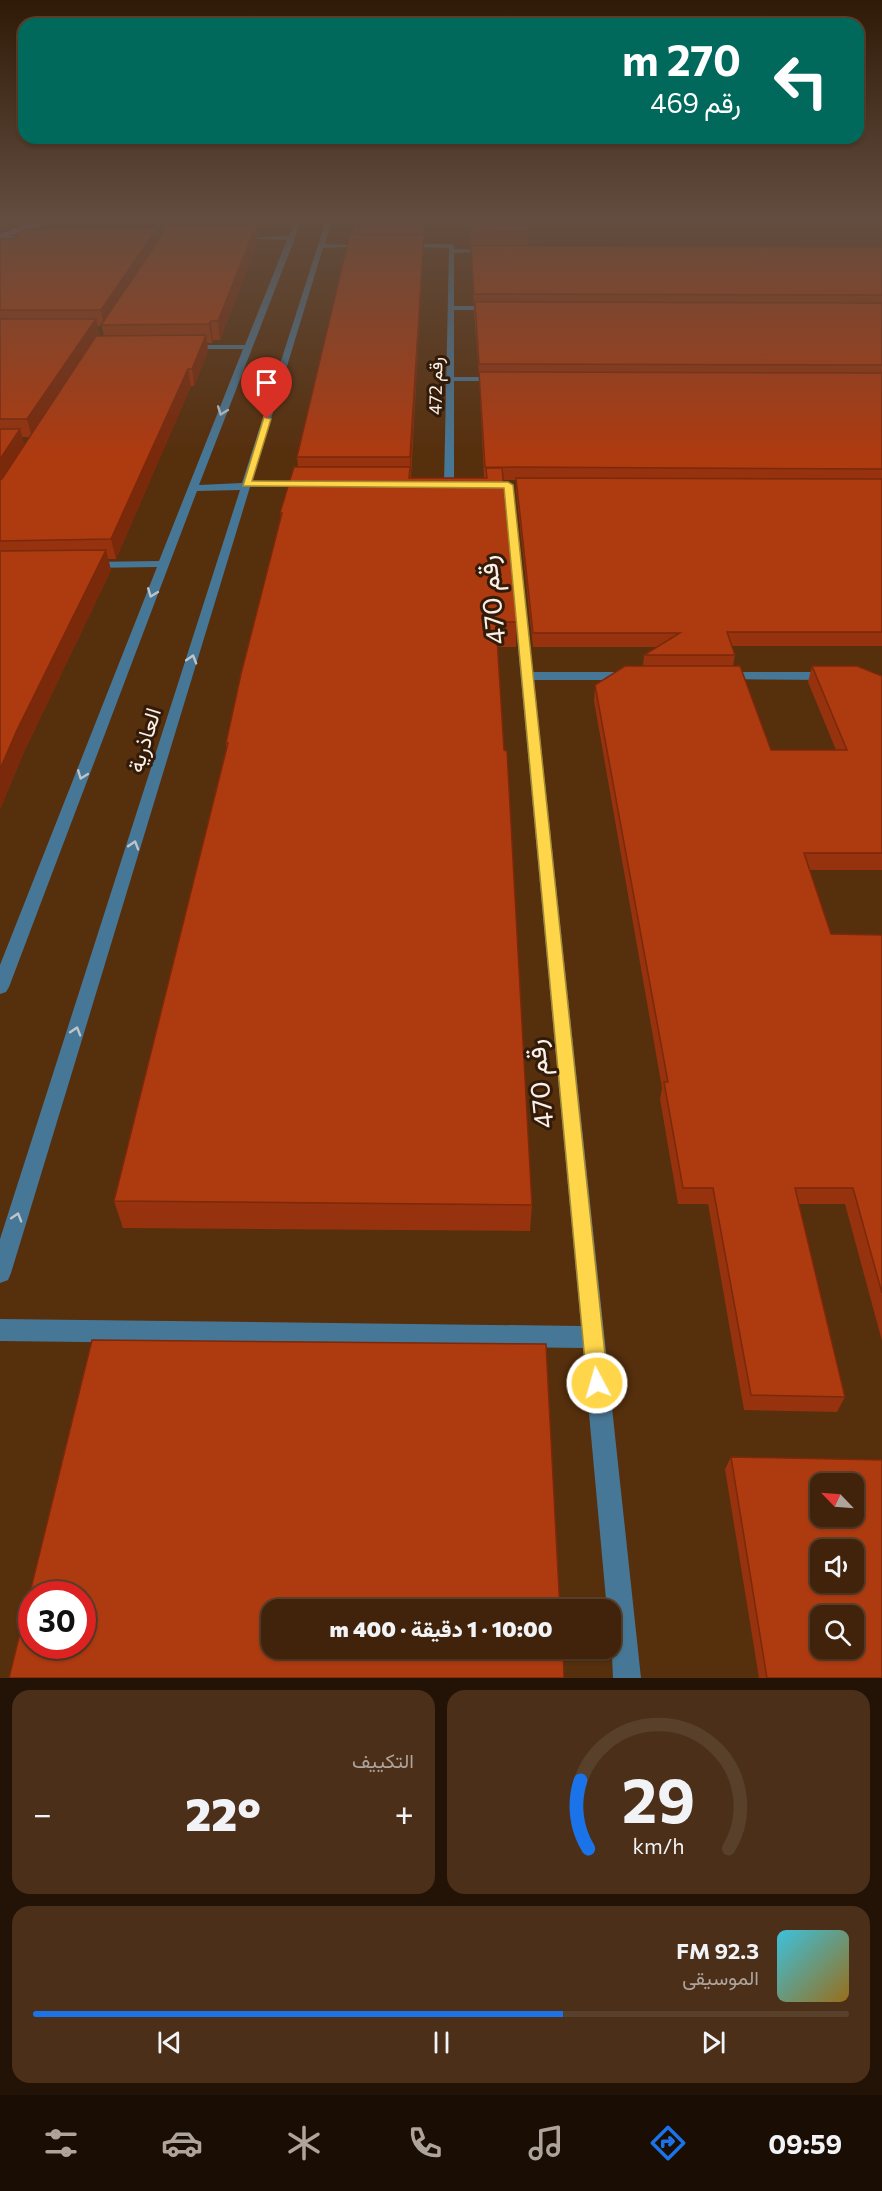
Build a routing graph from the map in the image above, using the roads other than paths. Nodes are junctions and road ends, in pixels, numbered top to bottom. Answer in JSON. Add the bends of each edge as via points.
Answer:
{"nodes":[{"id":1,"x":267,"y":298,"type":"edge"},
{"id":2,"x":305,"y":298,"type":"edge"},
{"id":3,"x":451,"y":298,"type":"edge"},
{"id":4,"x":451,"y":308,"type":"junction"},
{"id":5,"x":499,"y":308,"type":"edge"},
{"id":6,"x":177,"y":347,"type":"edge"},
{"id":7,"x":246,"y":347,"type":"junction"},
{"id":8,"x":451,"y":379,"type":"junction"},
{"id":9,"x":511,"y":379,"type":"edge"},
{"id":10,"x":318,"y":484,"type":"edge"},
{"id":11,"x":437,"y":485,"type":"edge"},
{"id":12,"x":449,"y":485,"type":"junction"},
{"id":13,"x":461,"y":485,"type":"edge"},
{"id":14,"x":508,"y":485,"type":"edge"},
{"id":15,"x":246,"y":486,"type":"junction"},
{"id":16,"x":194,"y":488,"type":"junction"},
{"id":17,"x":164,"y":564,"type":"junction"},
{"id":18,"x":82,"y":565,"type":"edge"},
{"id":19,"x":527,"y":676,"type":"junction"},
{"id":20,"x":645,"y":676,"type":"edge"},
{"id":21,"x":704,"y":676,"type":"edge"},
{"id":22,"x":846,"y":676,"type":"edge"},
{"id":23,"x":0,"y":987,"type":"edge"},
{"id":24,"x":0,"y":1273,"type":"edge"},
{"id":25,"x":0,"y":1330,"type":"edge"},
{"id":26,"x":593,"y":1337,"type":"junction"},
{"id":27,"x":627,"y":1678,"type":"edge"}],
"edges":[{"from":1,"to":7,"type":"street","name":"العاذرية"},
{"from":2,"to":15,"type":"street","name":"العاذرية"},
{"from":3,"to":4,"type":"street","name":"رقم 472"},
{"from":4,"to":5,"type":"street"},
{"from":4,"to":8,"type":"street","name":"رقم 472"},
{"from":6,"to":7,"type":"street"},
{"from":7,"to":16,"type":"street","name":"العاذرية","one_way":true},
{"from":8,"to":9,"type":"street"},
{"from":8,"to":12,"type":"street","name":"رقم 472"},
{"from":10,"to":15,"type":"street"},
{"from":11,"to":12,"type":"street"},
{"from":12,"to":13,"type":"street"},
{"from":14,"to":19,"type":"street","name":"رقم 470"},
{"from":15,"to":16,"type":"street"},
{"from":24,"to":15,"type":"street","name":"العاذرية","one_way":true},
{"from":16,"to":17,"type":"street","name":"العاذرية"},
{"from":17,"to":18,"type":"street"},
{"from":17,"to":23,"type":"street","name":"العاذرية","one_way":true},
{"from":19,"to":20,"type":"street"},
{"from":19,"to":26,"type":"street","name":"رقم 470"},
{"from":21,"to":22,"type":"street"},
{"from":25,"to":26,"type":"street"},
{"from":26,"to":27,"type":"street","name":"رقم 470"}]}
